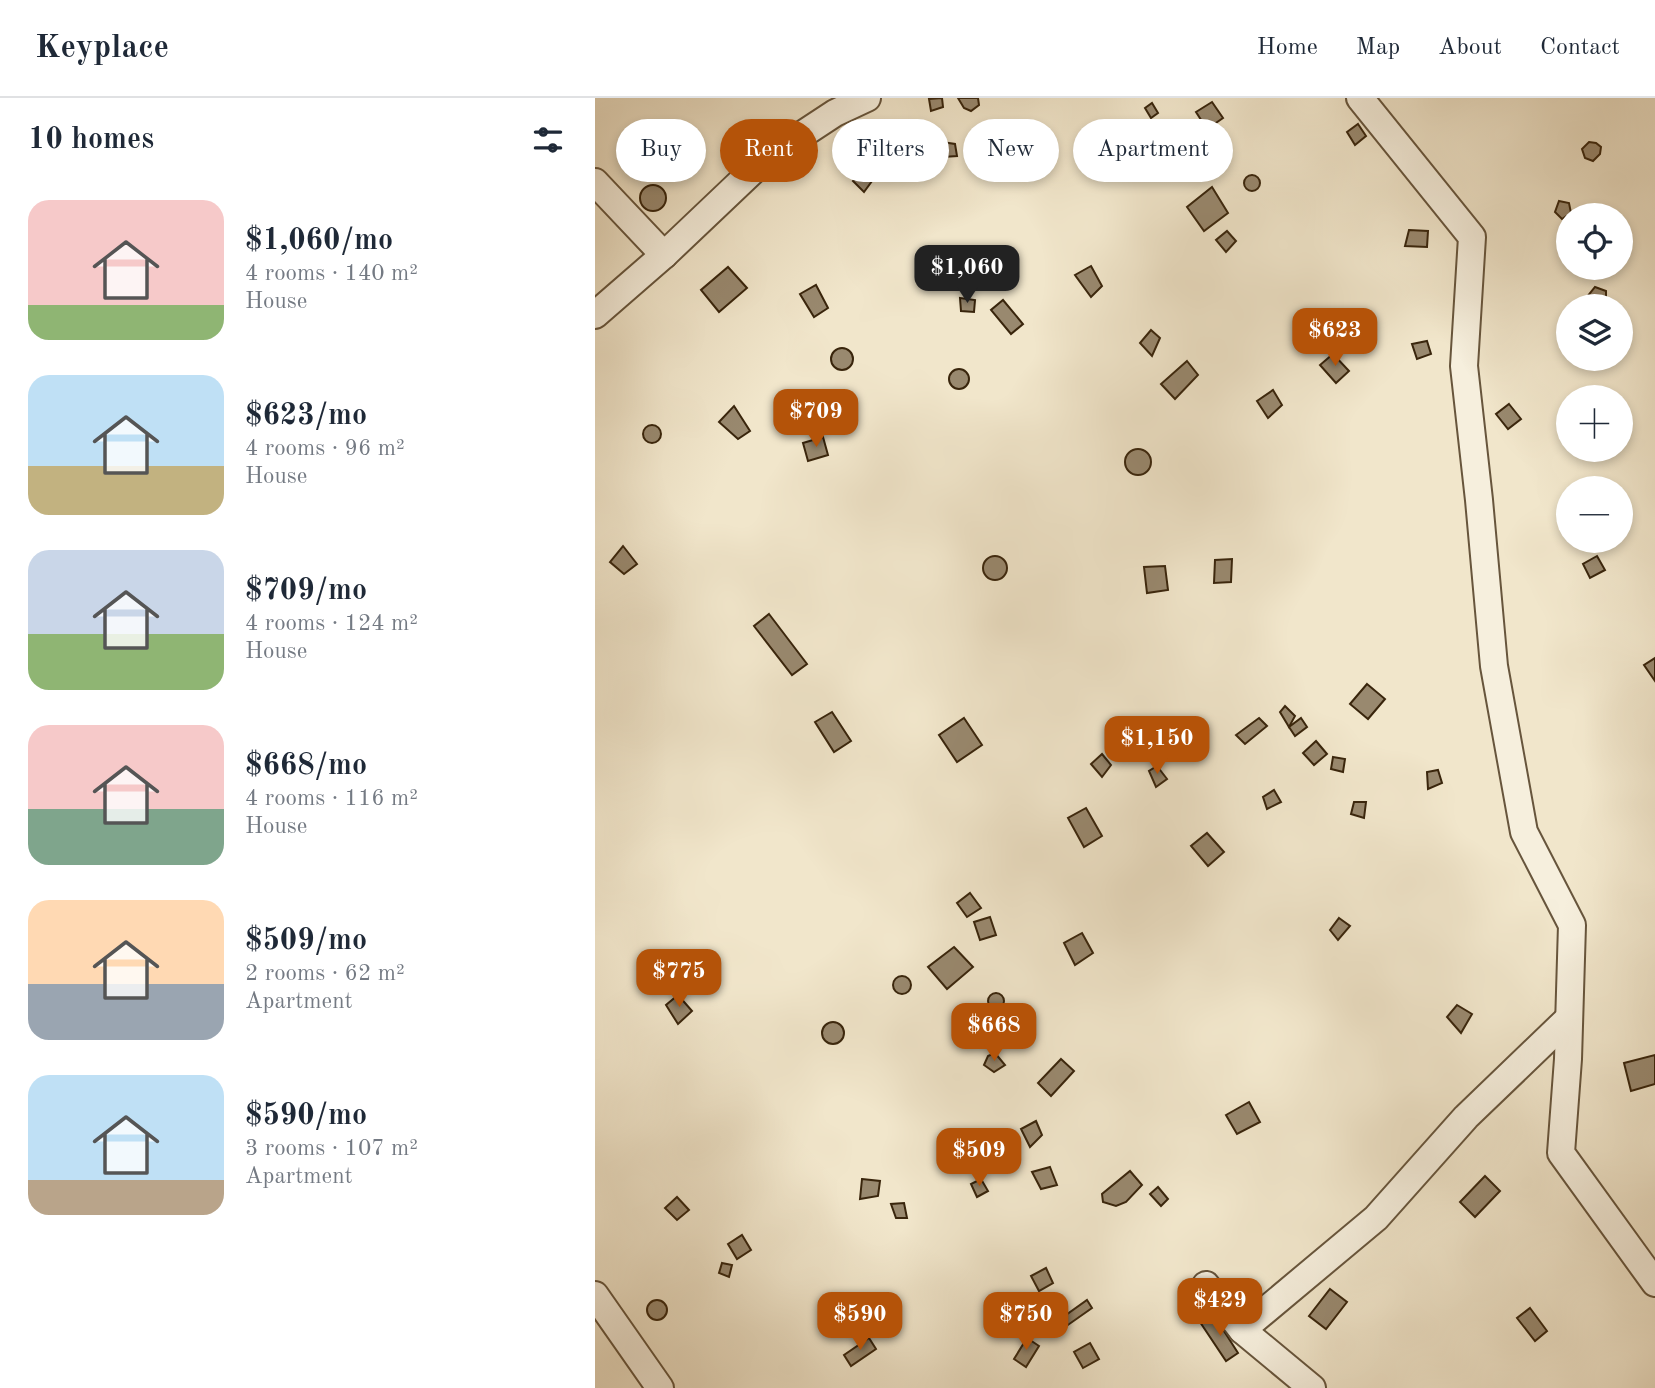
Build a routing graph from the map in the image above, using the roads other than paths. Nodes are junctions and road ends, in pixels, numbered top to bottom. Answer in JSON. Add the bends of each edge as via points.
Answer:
{"nodes":[{"id":1,"x":867,"y":98,"type":"edge"},
{"id":2,"x":1360,"y":98,"type":"edge"},
{"id":3,"x":595,"y":182,"type":"edge"},
{"id":4,"x":664,"y":255,"type":"junction"},
{"id":5,"x":595,"y":315,"type":"edge"},
{"id":6,"x":1569,"y":1018,"type":"junction"},
{"id":7,"x":1655,"y":1283,"type":"edge"},
{"id":8,"x":1206,"y":1285,"type":"dead end"},
{"id":9,"x":595,"y":1295,"type":"edge"},
{"id":10,"x":1242,"y":1330,"type":"junction"},
{"id":11,"x":660,"y":1388,"type":"edge"},
{"id":12,"x":1312,"y":1388,"type":"edge"}],
"edges":[{"from":1,"to":4,"type":"street","via":[[765,159]]},
{"from":2,"to":6,"type":"street","via":[[1472,237],[1464,366],[1494,666],[1524,832],[1572,925]]},
{"from":3,"to":4,"type":"street"},
{"from":4,"to":5,"type":"street"},
{"from":6,"to":7,"type":"street","via":[[1562,1153]]},
{"from":6,"to":10,"type":"street","via":[[1467,1117],[1376,1218]]},
{"from":8,"to":10,"type":"street"},
{"from":9,"to":11,"type":"street"},
{"from":10,"to":12,"type":"street"}]}
